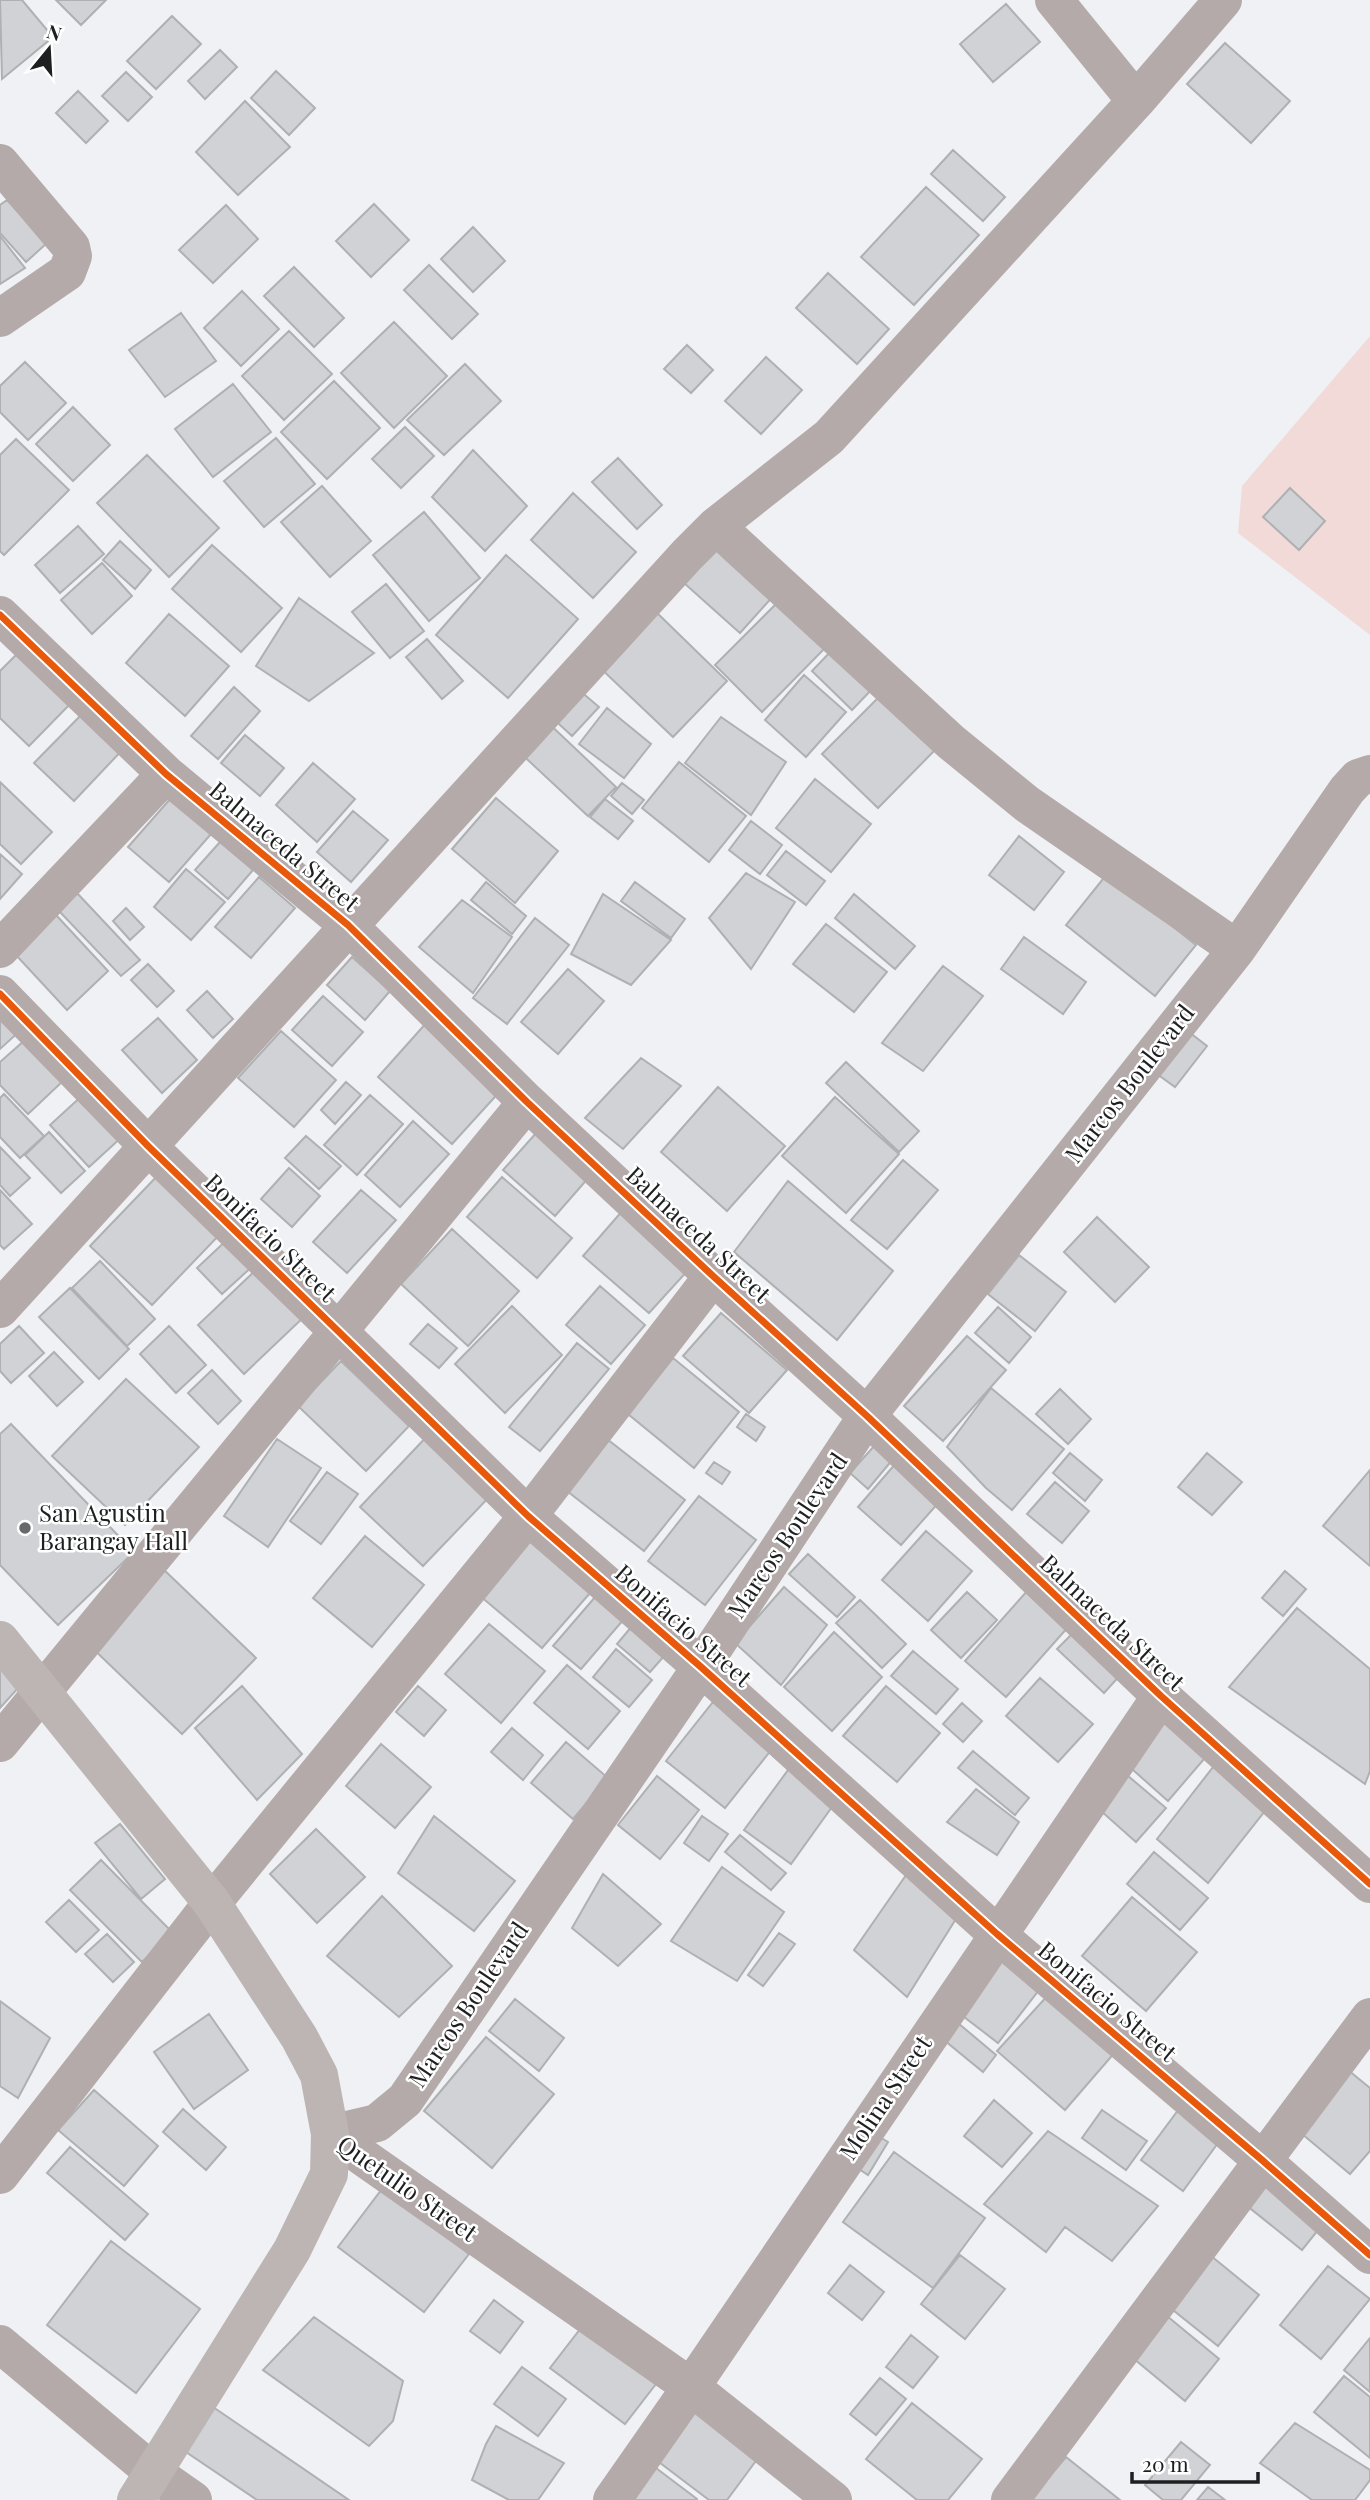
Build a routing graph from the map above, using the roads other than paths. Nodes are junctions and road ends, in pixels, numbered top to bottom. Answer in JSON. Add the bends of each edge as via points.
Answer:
{"nodes":[{"id":1,"x":1054,"y":0,"type":"edge"},
{"id":2,"x":1223,"y":0,"type":"edge"},
{"id":3,"x":1136,"y":101,"type":"junction"},
{"id":4,"x":0,"y":163,"type":"edge"},
{"id":5,"x":0,"y":318,"type":"edge"},
{"id":6,"x":716,"y":526,"type":"junction"},
{"id":7,"x":0,"y":615,"type":"edge"},
{"id":8,"x":166,"y":774,"type":"junction"},
{"id":9,"x":1358,"y":782,"type":"edge"},
{"id":10,"x":348,"y":925,"type":"junction"},
{"id":11,"x":1237,"y":948,"type":"junction"},
{"id":12,"x":0,"y":949,"type":"edge"},
{"id":13,"x":0,"y":994,"type":"edge"},
{"id":14,"x":527,"y":1102,"type":"junction"},
{"id":15,"x":148,"y":1146,"type":"junction"},
{"id":16,"x":713,"y":1276,"type":"junction"},
{"id":17,"x":0,"y":1309,"type":"edge"},
{"id":18,"x":339,"y":1332,"type":"junction"},
{"id":19,"x":867,"y":1416,"type":"junction"},
{"id":20,"x":528,"y":1516,"type":"junction"},
{"id":21,"x":0,"y":1640,"type":"edge"},
{"id":22,"x":701,"y":1667,"type":"junction"},
{"id":23,"x":40,"y":1692,"type":"junction"},
{"id":24,"x":1161,"y":1696,"type":"junction"},
{"id":25,"x":0,"y":1743,"type":"edge"},
{"id":26,"x":1370,"y":1884,"type":"edge"},
{"id":27,"x":212,"y":1903,"type":"junction"},
{"id":28,"x":997,"y":1934,"type":"junction"},
{"id":29,"x":1370,"y":2017,"type":"edge"},
{"id":30,"x":330,"y":2134,"type":"junction"},
{"id":31,"x":1262,"y":2160,"type":"junction"},
{"id":32,"x":0,"y":2175,"type":"edge"},
{"id":33,"x":1370,"y":2255,"type":"edge"},
{"id":34,"x":0,"y":2344,"type":"edge"},
{"id":35,"x":691,"y":2387,"type":"junction"},
{"id":36,"x":144,"y":2486,"type":"edge"},
{"id":37,"x":192,"y":2500,"type":"edge"},
{"id":38,"x":612,"y":2500,"type":"edge"},
{"id":39,"x":833,"y":2500,"type":"edge"},
{"id":40,"x":1010,"y":2500,"type":"edge"}],
"edges":[{"from":1,"to":3,"type":"street"},
{"from":2,"to":3,"type":"street"},
{"from":3,"to":6,"type":"street","via":[[829,437]]},
{"from":4,"to":5,"type":"street","via":[[71,247],[73,256],[67,272]]},
{"from":6,"to":10,"type":"street"},
{"from":6,"to":11,"type":"street","via":[[951,742],[1027,804]]},
{"from":7,"to":8,"type":"street","name":"Balmaceda Street"},
{"from":8,"to":10,"type":"street","name":"Balmaceda Street"},
{"from":8,"to":12,"type":"street"},
{"from":9,"to":11,"type":"street","name":"Marcos Boulevard"},
{"from":10,"to":14,"type":"street","name":"Balmaceda Street"},
{"from":10,"to":15,"type":"street"},
{"from":11,"to":19,"type":"street","name":"Marcos Boulevard"},
{"from":13,"to":15,"type":"street","name":"Bonifacio Street"},
{"from":14,"to":16,"type":"street","name":"Balmaceda Street"},
{"from":14,"to":18,"type":"street"},
{"from":15,"to":17,"type":"street"},
{"from":15,"to":18,"type":"street","name":"Bonifacio Street"},
{"from":16,"to":19,"type":"street","name":"Balmaceda Street"},
{"from":16,"to":20,"type":"street"},
{"from":18,"to":20,"type":"street","name":"Bonifacio Street"},
{"from":18,"to":23,"type":"street"},
{"from":19,"to":22,"type":"street","name":"Marcos Boulevard"},
{"from":19,"to":24,"type":"street","name":"Balmaceda Street"},
{"from":20,"to":22,"type":"street","name":"Bonifacio Street"},
{"from":20,"to":27,"type":"street"},
{"from":21,"to":23,"type":"main road","name":"Quetulio Street"},
{"from":22,"to":28,"type":"street","name":"Bonifacio Street"},
{"from":22,"to":30,"type":"street","name":"Marcos Boulevard","via":[[405,2100],[377,2123]]},
{"from":23,"to":25,"type":"street"},
{"from":23,"to":27,"type":"main road","name":"Quetulio Street"},
{"from":24,"to":26,"type":"street","name":"Balmaceda Street"},
{"from":24,"to":28,"type":"street","name":"Molina Street"},
{"from":27,"to":30,"type":"main road","name":"Quetulio Street","via":[[319,2075]]},
{"from":27,"to":32,"type":"street"},
{"from":28,"to":31,"type":"street","name":"Bonifacio Street"},
{"from":28,"to":35,"type":"street","name":"Molina Street"},
{"from":29,"to":31,"type":"street"},
{"from":30,"to":35,"type":"street","name":"Quetulio Street"},
{"from":30,"to":36,"type":"main road","via":[[329,2174],[292,2250]]},
{"from":31,"to":33,"type":"street","name":"Bonifacio Street"},
{"from":31,"to":40,"type":"street"},
{"from":34,"to":36,"type":"street"},
{"from":35,"to":38,"type":"street","name":"Molina Street"},
{"from":35,"to":39,"type":"street","name":"Quetulio Street"},
{"from":36,"to":37,"type":"street"}]}
